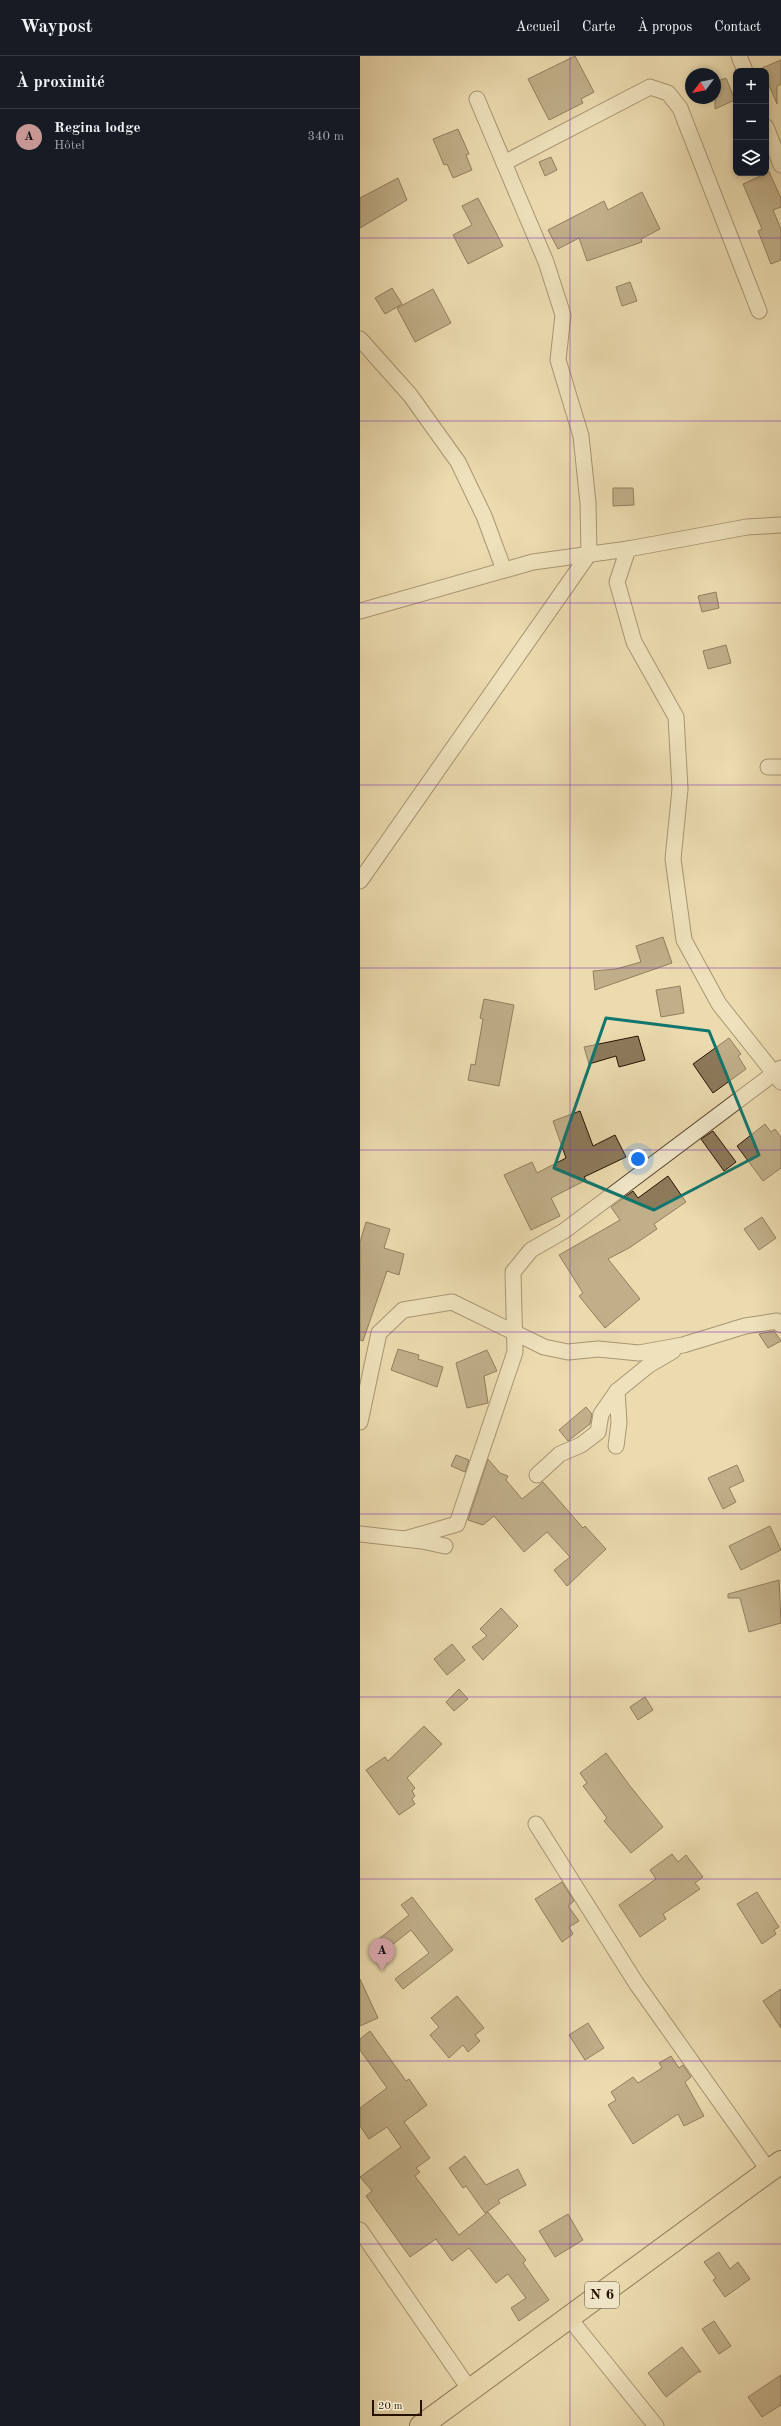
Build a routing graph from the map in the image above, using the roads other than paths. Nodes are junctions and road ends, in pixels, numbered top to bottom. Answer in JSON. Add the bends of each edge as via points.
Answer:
{"nodes":[{"id":1,"x":739,"y":56,"type":"edge"},
{"id":2,"x":743,"y":68,"type":"edge"},
{"id":3,"x":477,"y":99,"type":"dead end"},
{"id":4,"x":769,"y":134,"type":"edge"},
{"id":5,"x":504,"y":163,"type":"junction"},
{"id":6,"x":781,"y":165,"type":"edge"},
{"id":7,"x":759,"y":311,"type":"dead end"},
{"id":8,"x":360,"y":339,"type":"edge"},
{"id":9,"x":781,"y":525,"type":"edge"},
{"id":10,"x":628,"y":549,"type":"junction"},
{"id":11,"x":589,"y":554,"type":"junction"},
{"id":12,"x":504,"y":570,"type":"junction"},
{"id":13,"x":360,"y":611,"type":"edge"},
{"id":14,"x":360,"y":881,"type":"edge"},
{"id":15,"x":779,"y":1075,"type":"edge"},
{"id":16,"x":781,"y":1325,"type":"edge"},
{"id":17,"x":514,"y":1331,"type":"junction"},
{"id":18,"x":683,"y":1345,"type":"junction"},
{"id":19,"x":617,"y":1391,"type":"junction"},
{"id":20,"x":360,"y":1422,"type":"edge"},
{"id":21,"x":616,"y":1446,"type":"dead end"},
{"id":22,"x":537,"y":1475,"type":"dead end"},
{"id":23,"x":360,"y":1534,"type":"edge"},
{"id":24,"x":405,"y":1539,"type":"junction"},
{"id":25,"x":445,"y":1546,"type":"dead end"},
{"id":26,"x":536,"y":1824,"type":"dead end"},
{"id":27,"x":775,"y":2167,"type":"edge"},
{"id":28,"x":360,"y":2230,"type":"edge"},
{"id":29,"x":570,"y":2319,"type":"junction"},
{"id":30,"x":470,"y":2390,"type":"junction"},
{"id":31,"x":421,"y":2426,"type":"edge"},
{"id":32,"x":656,"y":2426,"type":"edge"}],
"edges":[{"from":1,"to":2,"type":"street"},
{"from":3,"to":5,"type":"street"},
{"from":4,"to":6,"type":"street"},
{"from":5,"to":7,"type":"street","via":[[650,87],[668,93],[680,108]]},
{"from":5,"to":11,"type":"street","via":[[546,262],[563,315],[558,360],[581,436],[588,503]]},
{"from":8,"to":12,"type":"street","via":[[410,395],[458,462],[484,516]]},
{"from":9,"to":10,"type":"street","via":[[747,527]]},
{"from":10,"to":11,"type":"street"},
{"from":10,"to":15,"type":"street","via":[[617,582],[634,642],[676,717],[680,788],[673,859],[684,940],[719,1004]]},
{"from":11,"to":12,"type":"street","via":[[533,562]]},
{"from":11,"to":14,"type":"street"},
{"from":12,"to":13,"type":"street"},
{"from":15,"to":17,"type":"street","via":[[564,1231],[531,1250],[513,1272]]},
{"from":16,"to":18,"type":"street","via":[[777,1321],[745,1326]]},
{"from":17,"to":18,"type":"street","via":[[544,1347],[568,1352],[598,1349],[639,1353]]},
{"from":17,"to":20,"type":"street","via":[[452,1302],[403,1310],[379,1334]]},
{"from":17,"to":24,"type":"street","via":[[515,1352],[457,1524]]},
{"from":18,"to":19,"type":"street","via":[[649,1365]]},
{"from":19,"to":21,"type":"street"},
{"from":19,"to":22,"type":"street","via":[[601,1414],[598,1432],[581,1445],[560,1454]]},
{"from":23,"to":24,"type":"street"},
{"from":24,"to":25,"type":"street"},
{"from":26,"to":27,"type":"street","via":[[636,1983]]},
{"from":27,"to":29,"type":"main road","number":"N 6"},
{"from":28,"to":30,"type":"street"},
{"from":29,"to":30,"type":"main road","number":"N 6"},
{"from":29,"to":32,"type":"street"},
{"from":30,"to":31,"type":"main road","number":"N 6"}]}
